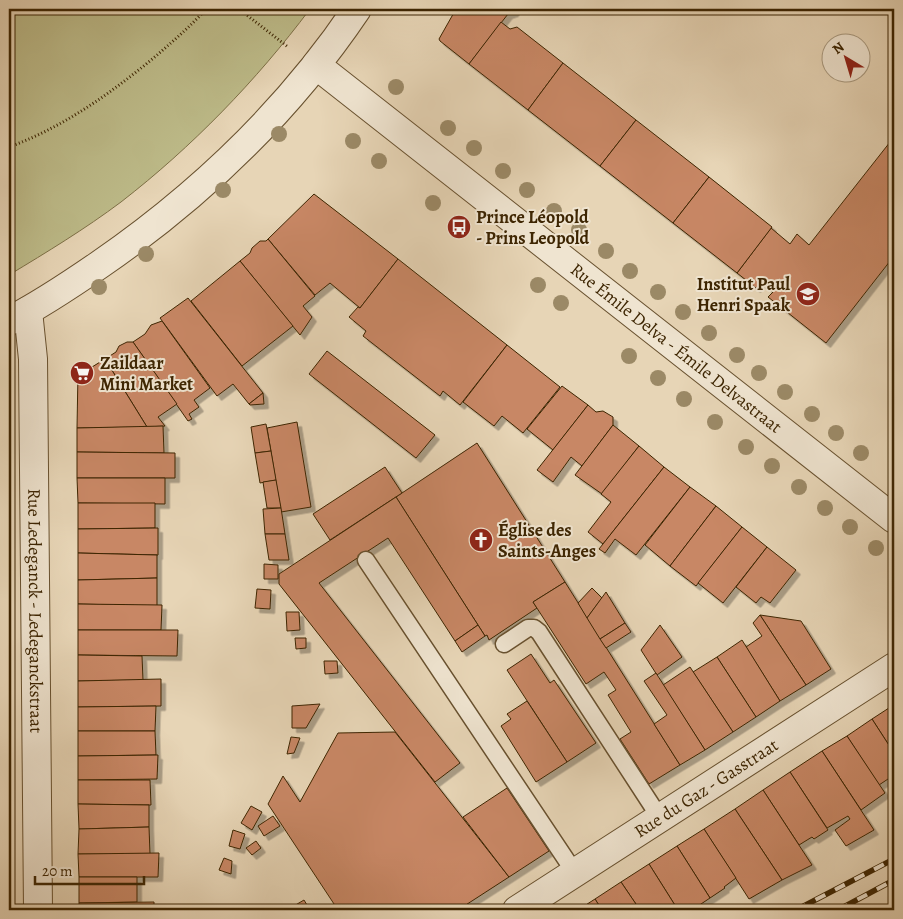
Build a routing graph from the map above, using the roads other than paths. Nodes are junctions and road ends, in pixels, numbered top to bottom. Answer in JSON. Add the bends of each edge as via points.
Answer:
{"nodes":[{"id":1,"x":356,"y":9,"type":"edge"},
{"id":2,"x":316,"y":65,"type":"junction"},
{"id":3,"x":18,"y":316,"type":"edge"},
{"id":4,"x":894,"y":519,"type":"edge"},
{"id":5,"x":366,"y":560,"type":"dead end"},
{"id":6,"x":504,"y":644,"type":"dead end"},
{"id":7,"x":894,"y":666,"type":"edge"},
{"id":8,"x":660,"y":818,"type":"junction"},
{"id":9,"x":575,"y":873,"type":"junction"},
{"id":10,"x":38,"y":910,"type":"edge"},
{"id":11,"x":517,"y":910,"type":"edge"}],
"edges":[{"from":1,"to":2,"type":"street"},
{"from":2,"to":3,"type":"street","via":[[248,141],[189,197],[133,242]]},
{"from":2,"to":4,"type":"street","name":"Rue Émile Delva - Émile Delvastraat"},
{"from":3,"to":10,"type":"street","name":"Rue Ledeganck - Ledeganckstraat","via":[[33,359]]},
{"from":5,"to":9,"type":"lane"},
{"from":6,"to":8,"type":"lane","via":[[528,628],[539,632]]},
{"from":7,"to":8,"type":"street","name":"Rue du Gaz - Gasstraat"},
{"from":8,"to":9,"type":"street","name":"Rue du Gaz - Gasstraat"},
{"from":9,"to":11,"type":"street","name":"Rue du Gaz - Gasstraat"}]}
